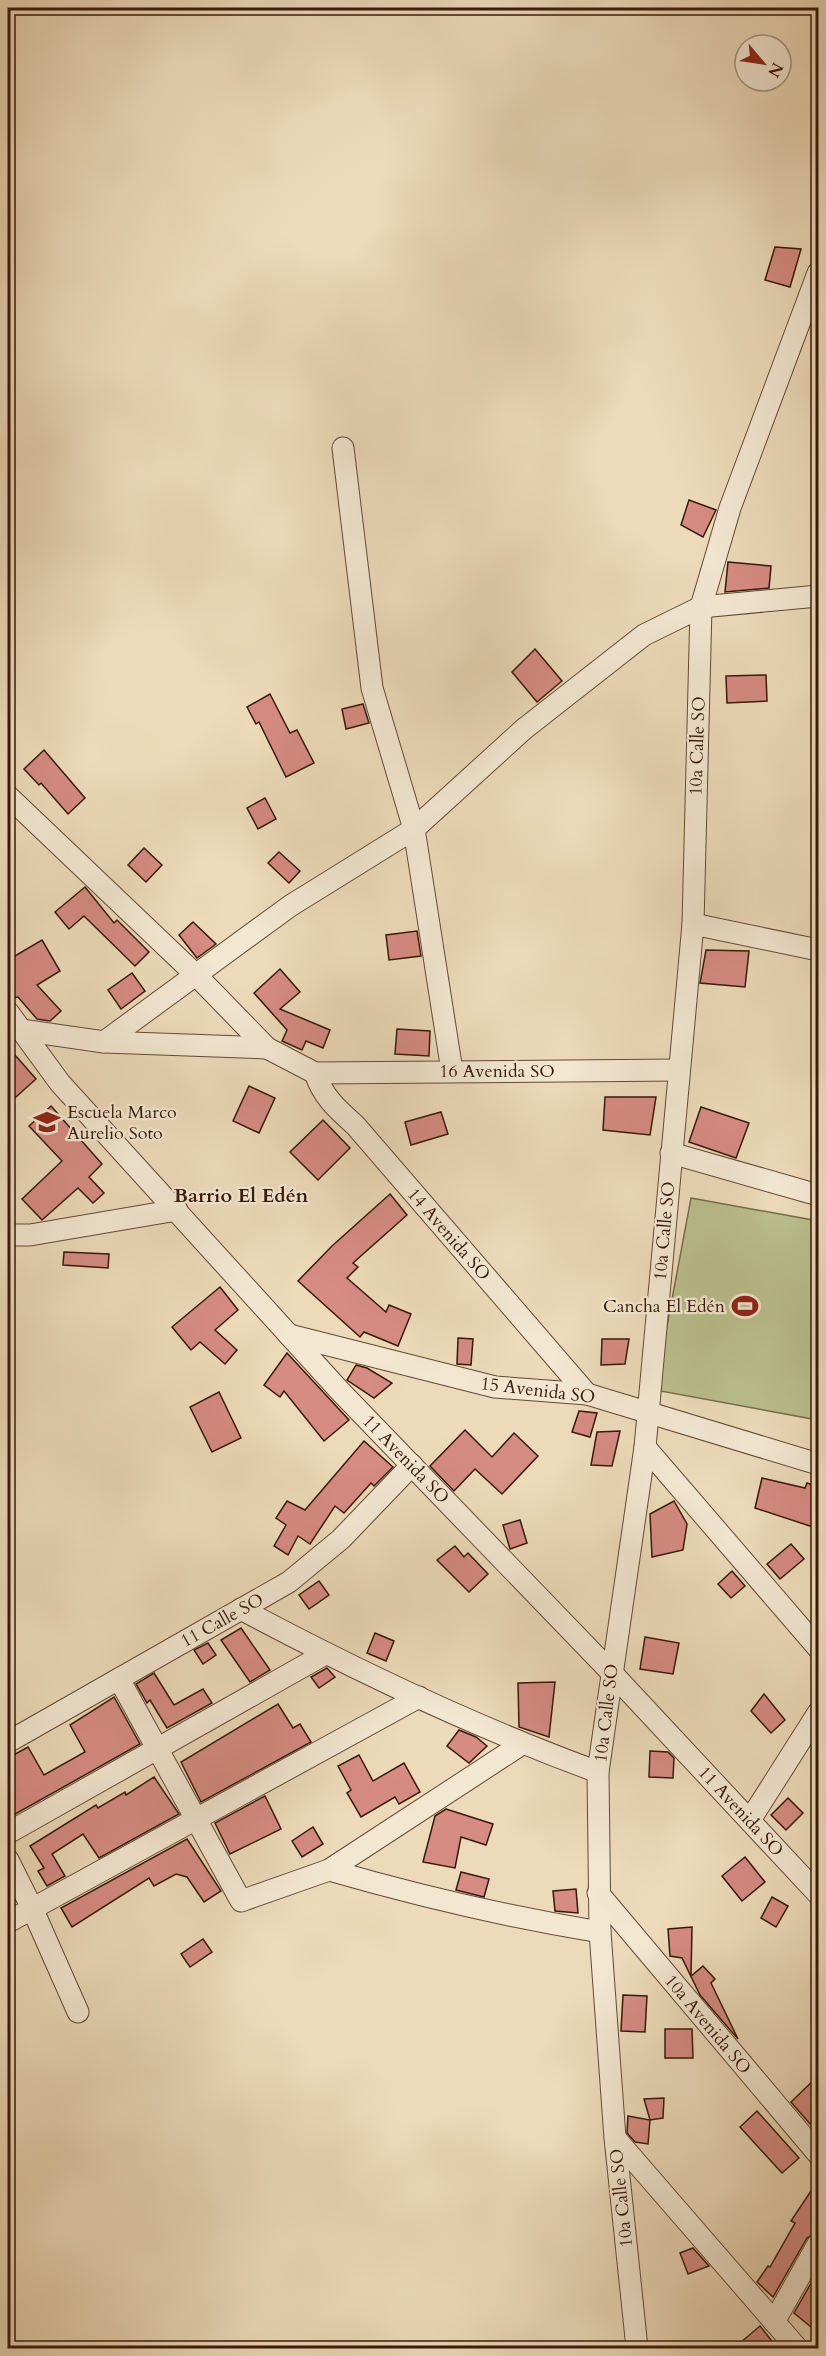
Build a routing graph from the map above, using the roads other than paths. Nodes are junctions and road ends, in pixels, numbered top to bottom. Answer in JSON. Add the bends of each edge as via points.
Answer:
{"nodes":[{"id":1,"x":819,"y":273,"type":"edge"},
{"id":2,"x":343,"y":448,"type":"dead end"},
{"id":3,"x":819,"y":596,"type":"edge"},
{"id":4,"x":701,"y":607,"type":"junction"},
{"id":5,"x":8,"y":796,"type":"edge"},
{"id":6,"x":414,"y":829,"type":"junction"},
{"id":7,"x":693,"y":924,"type":"junction"},
{"id":8,"x":819,"y":950,"type":"edge"},
{"id":9,"x":196,"y":975,"type":"junction"},
{"id":10,"x":8,"y":1011,"type":"edge"},
{"id":11,"x":15,"y":1030,"type":"edge"},
{"id":12,"x":104,"y":1042,"type":"junction"},
{"id":13,"x":267,"y":1048,"type":"junction"},
{"id":14,"x":680,"y":1070,"type":"junction"},
{"id":15,"x":452,"y":1071,"type":"junction"},
{"id":16,"x":315,"y":1073,"type":"junction"},
{"id":17,"x":671,"y":1154,"type":"junction"},
{"id":18,"x":819,"y":1195,"type":"edge"},
{"id":19,"x":177,"y":1210,"type":"junction"},
{"id":20,"x":8,"y":1235,"type":"edge"},
{"id":21,"x":290,"y":1335,"type":"junction"},
{"id":22,"x":587,"y":1394,"type":"junction"},
{"id":23,"x":648,"y":1411,"type":"junction"},
{"id":24,"x":645,"y":1447,"type":"junction"},
{"id":25,"x":819,"y":1464,"type":"edge"},
{"id":26,"x":412,"y":1465,"type":"junction"},
{"id":27,"x":241,"y":1609,"type":"junction"},
{"id":28,"x":819,"y":1648,"type":"edge"},
{"id":29,"x":325,"y":1654,"type":"junction"},
{"id":30,"x":611,"y":1672,"type":"junction"},
{"id":31,"x":119,"y":1679,"type":"junction"},
{"id":32,"x":419,"y":1697,"type":"junction"},
{"id":33,"x":819,"y":1713,"type":"edge"},
{"id":34,"x":8,"y":1742,"type":"edge"},
{"id":35,"x":522,"y":1744,"type":"junction"},
{"id":36,"x":156,"y":1749,"type":"junction"},
{"id":37,"x":598,"y":1772,"type":"junction"},
{"id":38,"x":195,"y":1819,"type":"junction"},
{"id":39,"x":750,"y":1820,"type":"junction"},
{"id":40,"x":8,"y":1833,"type":"edge"},
{"id":41,"x":8,"y":1860,"type":"edge"},
{"id":42,"x":329,"y":1870,"type":"junction"},
{"id":43,"x":598,"y":1893,"type":"junction"},
{"id":44,"x":819,"y":1894,"type":"edge"},
{"id":45,"x":32,"y":1908,"type":"junction"},
{"id":46,"x":8,"y":1922,"type":"edge"},
{"id":47,"x":600,"y":1932,"type":"junction"},
{"id":48,"x":78,"y":2012,"type":"dead end"},
{"id":49,"x":615,"y":2138,"type":"junction"},
{"id":50,"x":819,"y":2154,"type":"edge"},
{"id":51,"x":819,"y":2244,"type":"edge"},
{"id":52,"x":774,"y":2322,"type":"junction"},
{"id":53,"x":637,"y":2349,"type":"edge"},
{"id":54,"x":797,"y":2349,"type":"edge"}],
"edges":[{"from":1,"to":4,"type":"street","name":"10a Calle SO","via":[[730,508]]},
{"from":2,"to":6,"type":"street","via":[[372,688]]},
{"from":3,"to":4,"type":"street"},
{"from":4,"to":6,"type":"street","via":[[644,634],[524,729]]},
{"from":4,"to":7,"type":"street","name":"10a Calle SO"},
{"from":5,"to":9,"type":"street"},
{"from":6,"to":9,"type":"street","via":[[290,906]]},
{"from":6,"to":15,"type":"street"},
{"from":7,"to":8,"type":"street"},
{"from":7,"to":14,"type":"street","name":"10a Calle SO"},
{"from":9,"to":12,"type":"street"},
{"from":9,"to":13,"type":"street"},
{"from":10,"to":11,"type":"street","name":"11 Avenida SO"},
{"from":11,"to":12,"type":"street"},
{"from":11,"to":19,"type":"street","name":"11 Avenida SO"},
{"from":12,"to":13,"type":"street"},
{"from":13,"to":16,"type":"street"},
{"from":14,"to":15,"type":"street","name":"16 Avenida SO"},
{"from":14,"to":17,"type":"street","name":"10a Calle SO"},
{"from":15,"to":16,"type":"street","name":"16 Avenida SO"},
{"from":16,"to":22,"type":"street","name":"14 Avenida SO","via":[[332,1106],[356,1125]]},
{"from":17,"to":18,"type":"street"},
{"from":17,"to":23,"type":"street","name":"10a Calle SO"},
{"from":19,"to":20,"type":"street","via":[[30,1235]]},
{"from":19,"to":21,"type":"street","name":"11 Avenida SO"},
{"from":21,"to":22,"type":"street","name":"15 Avenida SO","via":[[495,1387]]},
{"from":21,"to":26,"type":"street","name":"11 Avenida SO"},
{"from":22,"to":23,"type":"street","name":"15 Avenida SO"},
{"from":23,"to":24,"type":"street","name":"10a Calle SO"},
{"from":23,"to":25,"type":"street","name":"15 Avenida SO"},
{"from":24,"to":28,"type":"street"},
{"from":24,"to":30,"type":"street","name":"10a Calle SO"},
{"from":26,"to":27,"type":"street","name":"11 Calle SO","via":[[341,1539],[289,1582]]},
{"from":26,"to":30,"type":"street","name":"11 Avenida SO"},
{"from":27,"to":29,"type":"street"},
{"from":27,"to":31,"type":"street","name":"11 Calle SO"},
{"from":29,"to":32,"type":"street"},
{"from":29,"to":36,"type":"street"},
{"from":30,"to":37,"type":"street","name":"10a Calle SO"},
{"from":30,"to":39,"type":"street","name":"11 Avenida SO"},
{"from":31,"to":34,"type":"street","name":"11 Calle SO"},
{"from":31,"to":36,"type":"street"},
{"from":32,"to":35,"type":"street"},
{"from":32,"to":38,"type":"street"},
{"from":33,"to":39,"type":"street"},
{"from":35,"to":37,"type":"street"},
{"from":35,"to":42,"type":"street"},
{"from":36,"to":38,"type":"street"},
{"from":36,"to":40,"type":"street"},
{"from":37,"to":43,"type":"street","name":"10a Calle SO"},
{"from":38,"to":42,"type":"street","via":[[241,1901]]},
{"from":38,"to":45,"type":"street"},
{"from":39,"to":44,"type":"street","name":"11 Avenida SO"},
{"from":41,"to":45,"type":"street"},
{"from":42,"to":47,"type":"street","via":[[429,1899]]},
{"from":43,"to":47,"type":"street","name":"10a Calle SO"},
{"from":43,"to":50,"type":"street","name":"10a Avenida SO"},
{"from":45,"to":46,"type":"street"},
{"from":45,"to":48,"type":"street"},
{"from":47,"to":49,"type":"street","name":"10a Calle SO"},
{"from":49,"to":52,"type":"street"},
{"from":49,"to":53,"type":"street","name":"10a Calle SO"},
{"from":51,"to":52,"type":"street"},
{"from":52,"to":54,"type":"street"}]}
